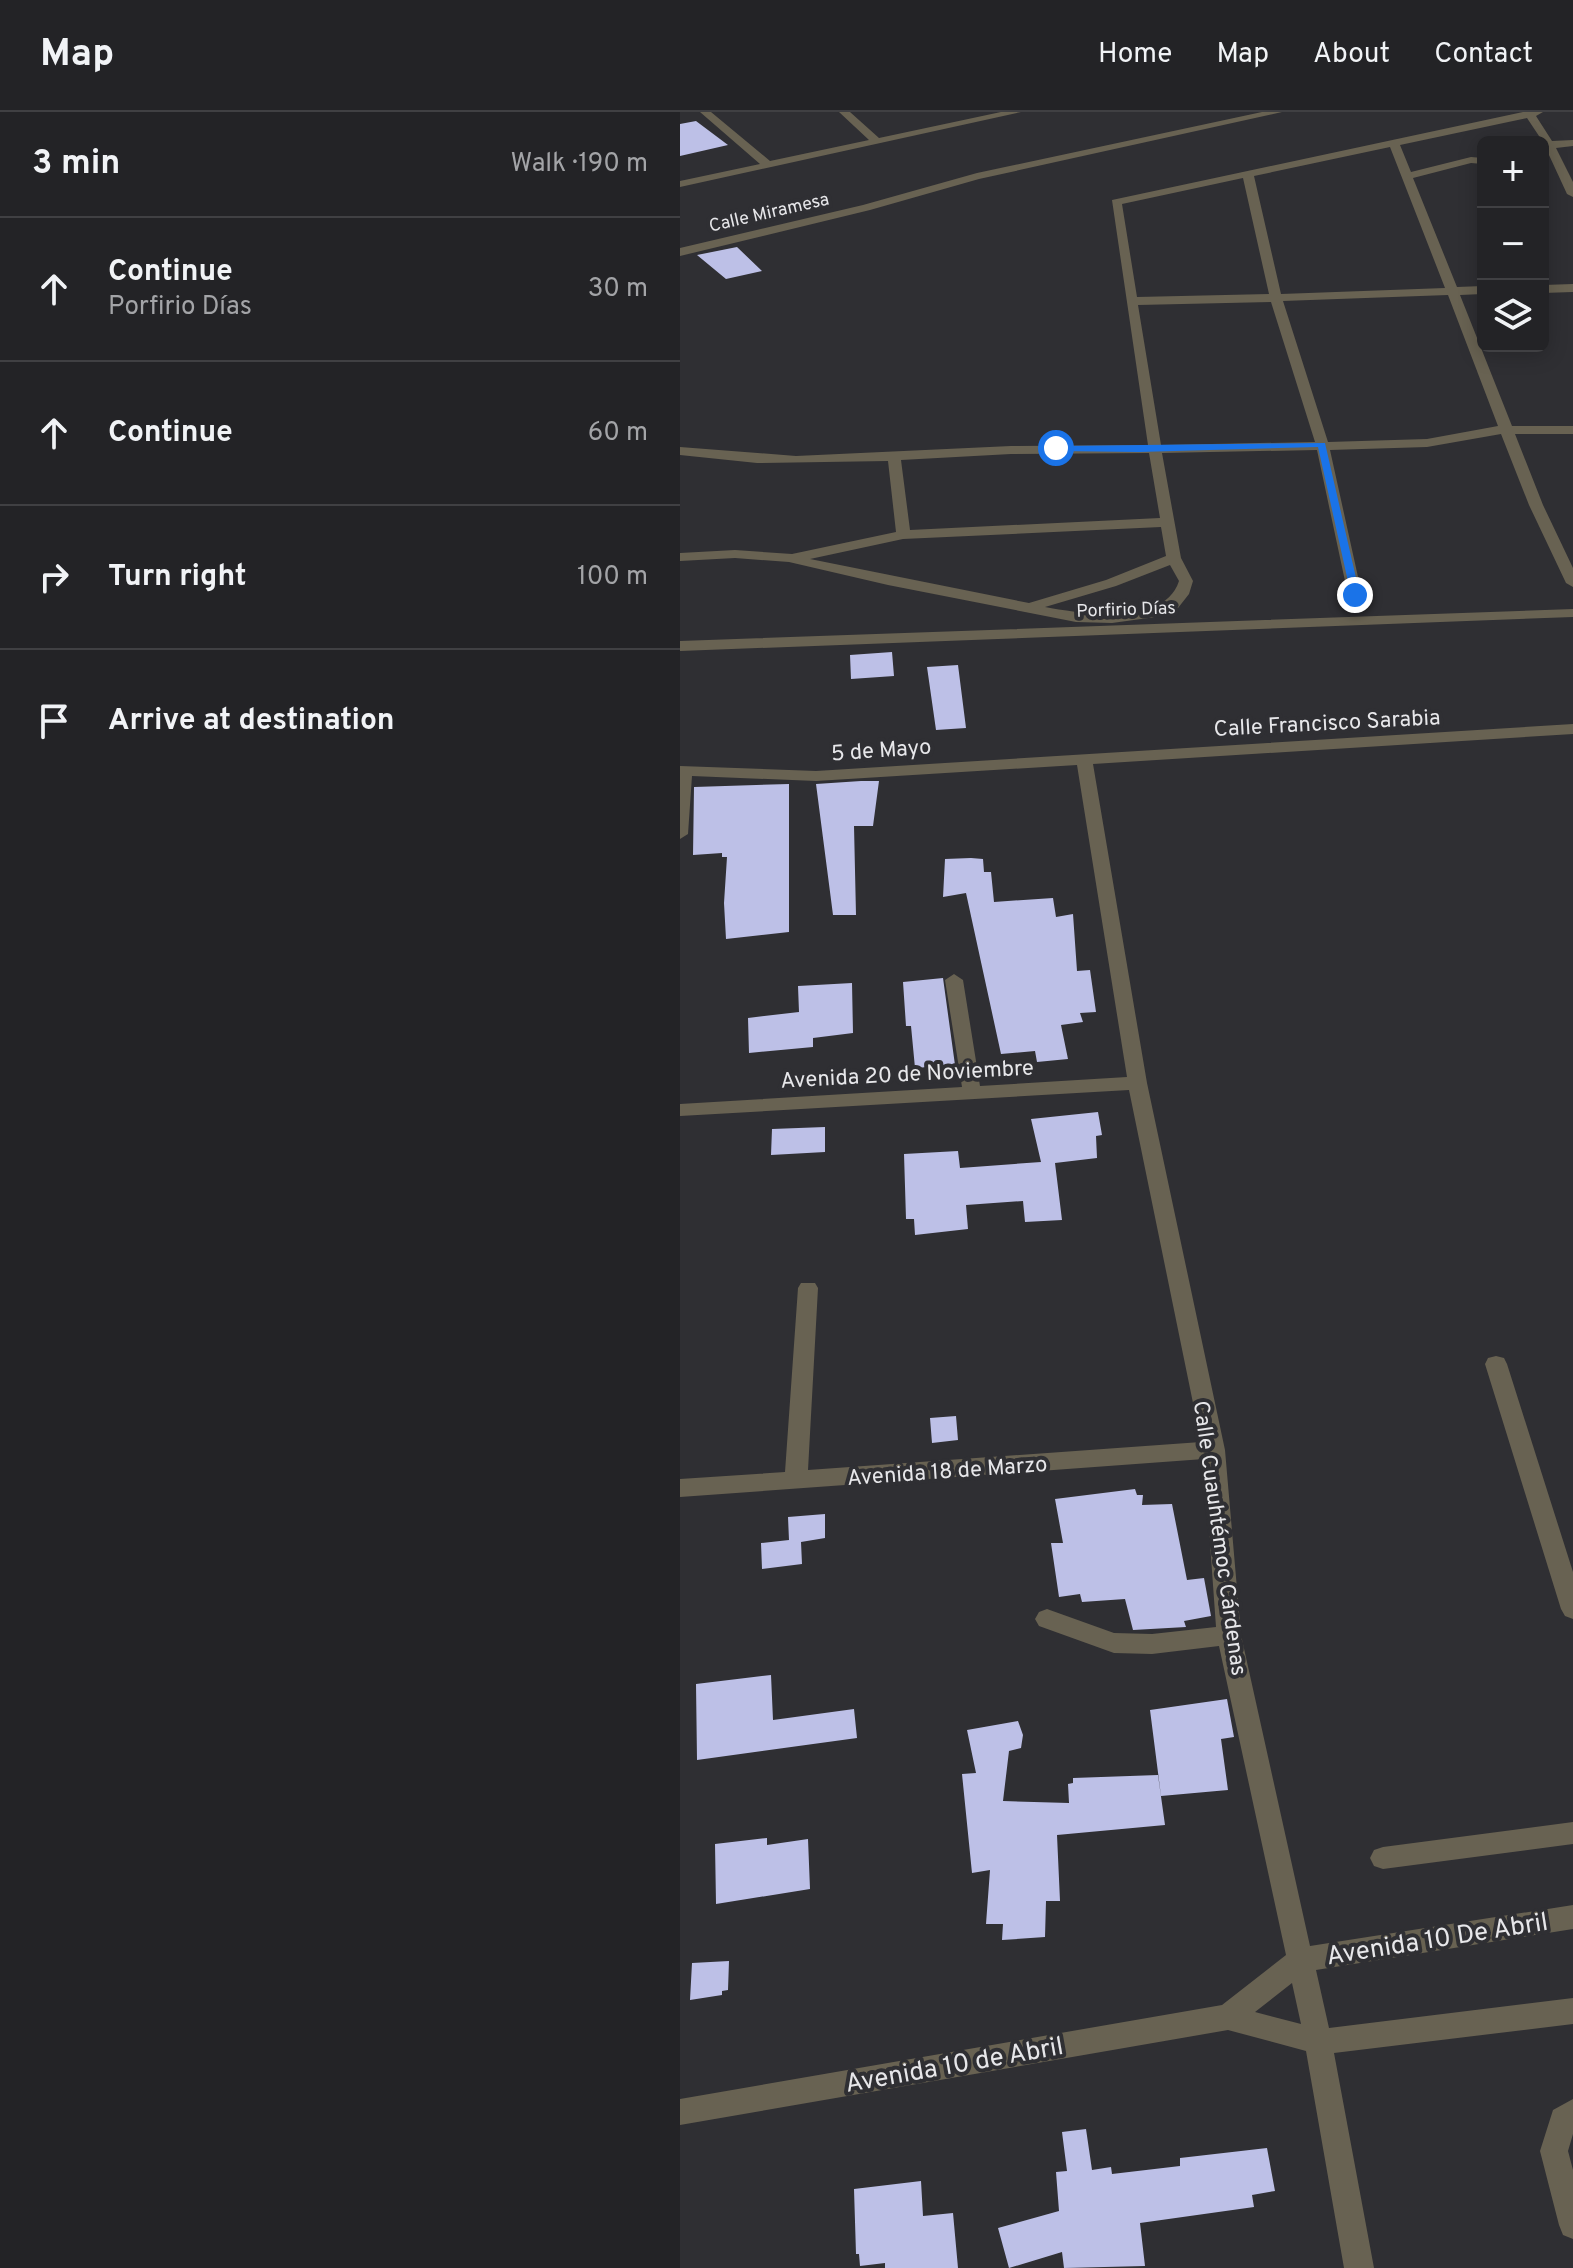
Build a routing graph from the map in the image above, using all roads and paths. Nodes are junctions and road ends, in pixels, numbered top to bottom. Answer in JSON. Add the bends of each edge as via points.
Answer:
{"nodes":[{"id":1,"x":705,"y":112,"type":"edge"},
{"id":2,"x":844,"y":112,"type":"edge"},
{"id":3,"x":1016,"y":112,"type":"edge"},
{"id":4,"x":1277,"y":112,"type":"edge"},
{"id":5,"x":1534,"y":113,"type":"edge"},
{"id":6,"x":992,"y":114,"type":"edge"},
{"id":7,"x":1545,"y":136,"type":"edge"},
{"id":8,"x":877,"y":142,"type":"junction"},
{"id":9,"x":1394,"y":143,"type":"junction"},
{"id":10,"x":1573,"y":143,"type":"edge"},
{"id":11,"x":1549,"y":145,"type":"joint"},
{"id":12,"x":1477,"y":160,"type":"edge"},
{"id":13,"x":768,"y":165,"type":"junction"},
{"id":14,"x":1549,"y":171,"type":"edge"},
{"id":15,"x":1248,"y":174,"type":"junction"},
{"id":16,"x":1563,"y":174,"type":"junction"},
{"id":17,"x":1407,"y":176,"type":"junction"},
{"id":18,"x":680,"y":184,"type":"edge"},
{"id":19,"x":1573,"y":194,"type":"edge"},
{"id":20,"x":680,"y":252,"type":"edge"},
{"id":21,"x":1573,"y":288,"type":"edge"},
{"id":22,"x":1549,"y":289,"type":"edge"},
{"id":23,"x":1477,"y":290,"type":"edge"},
{"id":24,"x":1454,"y":291,"type":"junction"},
{"id":25,"x":1276,"y":298,"type":"junction"},
{"id":26,"x":1132,"y":301,"type":"junction"},
{"id":27,"x":1506,"y":430,"type":"junction"},
{"id":28,"x":1573,"y":430,"type":"edge"},
{"id":29,"x":1322,"y":444,"type":"junction"},
{"id":30,"x":1155,"y":449,"type":"junction"},
{"id":31,"x":680,"y":451,"type":"edge"},
{"id":32,"x":894,"y":455,"type":"junction"},
{"id":33,"x":1169,"y":522,"type":"junction"},
{"id":34,"x":903,"y":535,"type":"junction"},
{"id":35,"x":680,"y":544,"type":"edge"},
{"id":36,"x":735,"y":554,"type":"junction"},
{"id":37,"x":680,"y":557,"type":"edge"},
{"id":38,"x":789,"y":558,"type":"junction"},
{"id":39,"x":1174,"y":558,"type":"junction"},
{"id":40,"x":1573,"y":583,"type":"edge"},
{"id":41,"x":1355,"y":595,"type":"dead end"},
{"id":42,"x":1031,"y":606,"type":"junction"},
{"id":43,"x":1573,"y":613,"type":"edge"},
{"id":44,"x":680,"y":646,"type":"edge"},
{"id":45,"x":1573,"y":729,"type":"edge"},
{"id":46,"x":1084,"y":758,"type":"junction"},
{"id":47,"x":682,"y":772,"type":"edge"},
{"id":48,"x":680,"y":834,"type":"edge"},
{"id":49,"x":954,"y":980,"type":"dead end"},
{"id":50,"x":1137,"y":1083,"type":"junction"},
{"id":51,"x":972,"y":1093,"type":"junction"},
{"id":52,"x":680,"y":1110,"type":"edge"},
{"id":53,"x":808,"y":1288,"type":"dead end"},
{"id":54,"x":1496,"y":1364,"type":"dead end"},
{"id":55,"x":1214,"y":1450,"type":"junction"},
{"id":56,"x":796,"y":1481,"type":"junction"},
{"id":57,"x":680,"y":1488,"type":"edge"},
{"id":58,"x":1573,"y":1609,"type":"edge"},
{"id":59,"x":1047,"y":1619,"type":"dead end"},
{"id":60,"x":1229,"y":1635,"type":"junction"},
{"id":61,"x":1573,"y":1833,"type":"edge"},
{"id":62,"x":1383,"y":1858,"type":"dead end"},
{"id":63,"x":1573,"y":1917,"type":"edge"},
{"id":64,"x":1300,"y":1960,"type":"junction"},
{"id":65,"x":1573,"y":2011,"type":"edge"},
{"id":66,"x":1228,"y":2017,"type":"junction"},
{"id":67,"x":1318,"y":2042,"type":"junction"},
{"id":68,"x":680,"y":2112,"type":"edge"},
{"id":69,"x":1573,"y":2112,"type":"edge"},
{"id":70,"x":1573,"y":2225,"type":"edge"},
{"id":71,"x":1359,"y":2268,"type":"edge"}],
"edges":[{"from":1,"to":13,"type":"street"},
{"from":2,"to":8,"type":"street"},
{"from":3,"to":6,"type":"street"},
{"from":4,"to":20,"type":"street","name":"Calle Miramesa","via":[[977,176]]},
{"from":5,"to":7,"type":"street"},
{"from":5,"to":9,"type":"street"},
{"from":6,"to":8,"type":"street"},
{"from":8,"to":13,"type":"street"},
{"from":9,"to":15,"type":"street"},
{"from":9,"to":17,"type":"street"},
{"from":10,"to":11,"type":"street"},
{"from":11,"to":16,"type":"street"},
{"from":12,"to":17,"type":"street"},
{"from":13,"to":18,"type":"street"},
{"from":14,"to":16,"type":"street"},
{"from":15,"to":25,"type":"street"},
{"from":15,"to":26,"type":"street","via":[[1116,202]]},
{"from":16,"to":19,"type":"street"},
{"from":17,"to":24,"type":"street"},
{"from":21,"to":22,"type":"street"},
{"from":23,"to":24,"type":"street"},
{"from":24,"to":25,"type":"street"},
{"from":24,"to":27,"type":"street"},
{"from":25,"to":26,"type":"street"},
{"from":25,"to":29,"type":"street"},
{"from":26,"to":30,"type":"street"},
{"from":27,"to":28,"type":"street"},
{"from":27,"to":29,"type":"street","via":[[1475,431],[1427,443]]},
{"from":27,"to":40,"type":"street"},
{"from":29,"to":30,"type":"street"},
{"from":29,"to":41,"type":"street"},
{"from":30,"to":32,"type":"street"},
{"from":30,"to":33,"type":"street"},
{"from":31,"to":32,"type":"street","via":[[789,460]]},
{"from":32,"to":34,"type":"street"},
{"from":33,"to":34,"type":"street"},
{"from":33,"to":39,"type":"street"},
{"from":34,"to":38,"type":"street"},
{"from":35,"to":36,"type":"street"},
{"from":36,"to":37,"type":"street"},
{"from":36,"to":38,"type":"street"},
{"from":38,"to":42,"type":"street"},
{"from":39,"to":42,"type":"street"},
{"from":39,"to":42,"type":"street","via":[[1186,581],[1173,605],[1158,613],[1076,617]]},
{"from":43,"to":44,"type":"street","name":"Porfirio Días"},
{"from":45,"to":46,"type":"street","name":"Calle Francisco Sarabia"},
{"from":46,"to":47,"type":"street","name":"5 de Mayo","via":[[816,776]]},
{"from":46,"to":50,"type":"street","name":"Calle Cuauhtémoc Cárdenas"},
{"from":47,"to":48,"type":"street"},
{"from":49,"to":51,"type":"street"},
{"from":50,"to":51,"type":"street","name":"Avenida 20 de Noviembre"},
{"from":50,"to":55,"type":"street","name":"Calle Cuauhtémoc Cárdenas"},
{"from":51,"to":52,"type":"street","name":"Avenida 20 de Noviembre"},
{"from":53,"to":56,"type":"street"},
{"from":54,"to":58,"type":"street"},
{"from":55,"to":56,"type":"street","name":"Avenida 18 de Marzo"},
{"from":55,"to":60,"type":"street","name":"Calle Cuauhtémoc Cárdenas"},
{"from":56,"to":57,"type":"street","name":"Avenida 18 de Marzo"},
{"from":59,"to":60,"type":"street","via":[[1114,1643]]},
{"from":60,"to":64,"type":"street","name":"Calle Cuauhtémoc Cárdenas"},
{"from":61,"to":62,"type":"street"},
{"from":63,"to":64,"type":"street","name":"Avenida 10 De Abril"},
{"from":64,"to":66,"type":"street"},
{"from":64,"to":67,"type":"street","name":"Calle Cuauhtémoc Cárdenas"},
{"from":65,"to":67,"type":"street"},
{"from":66,"to":67,"type":"street"},
{"from":66,"to":68,"type":"street","name":"Avenida 10 de Abril"},
{"from":67,"to":71,"type":"street","name":"Calle Cuauhtémoc Cárdenas"},
{"from":69,"to":70,"type":"street","via":[[1563,2119],[1554,2151]]}]}
